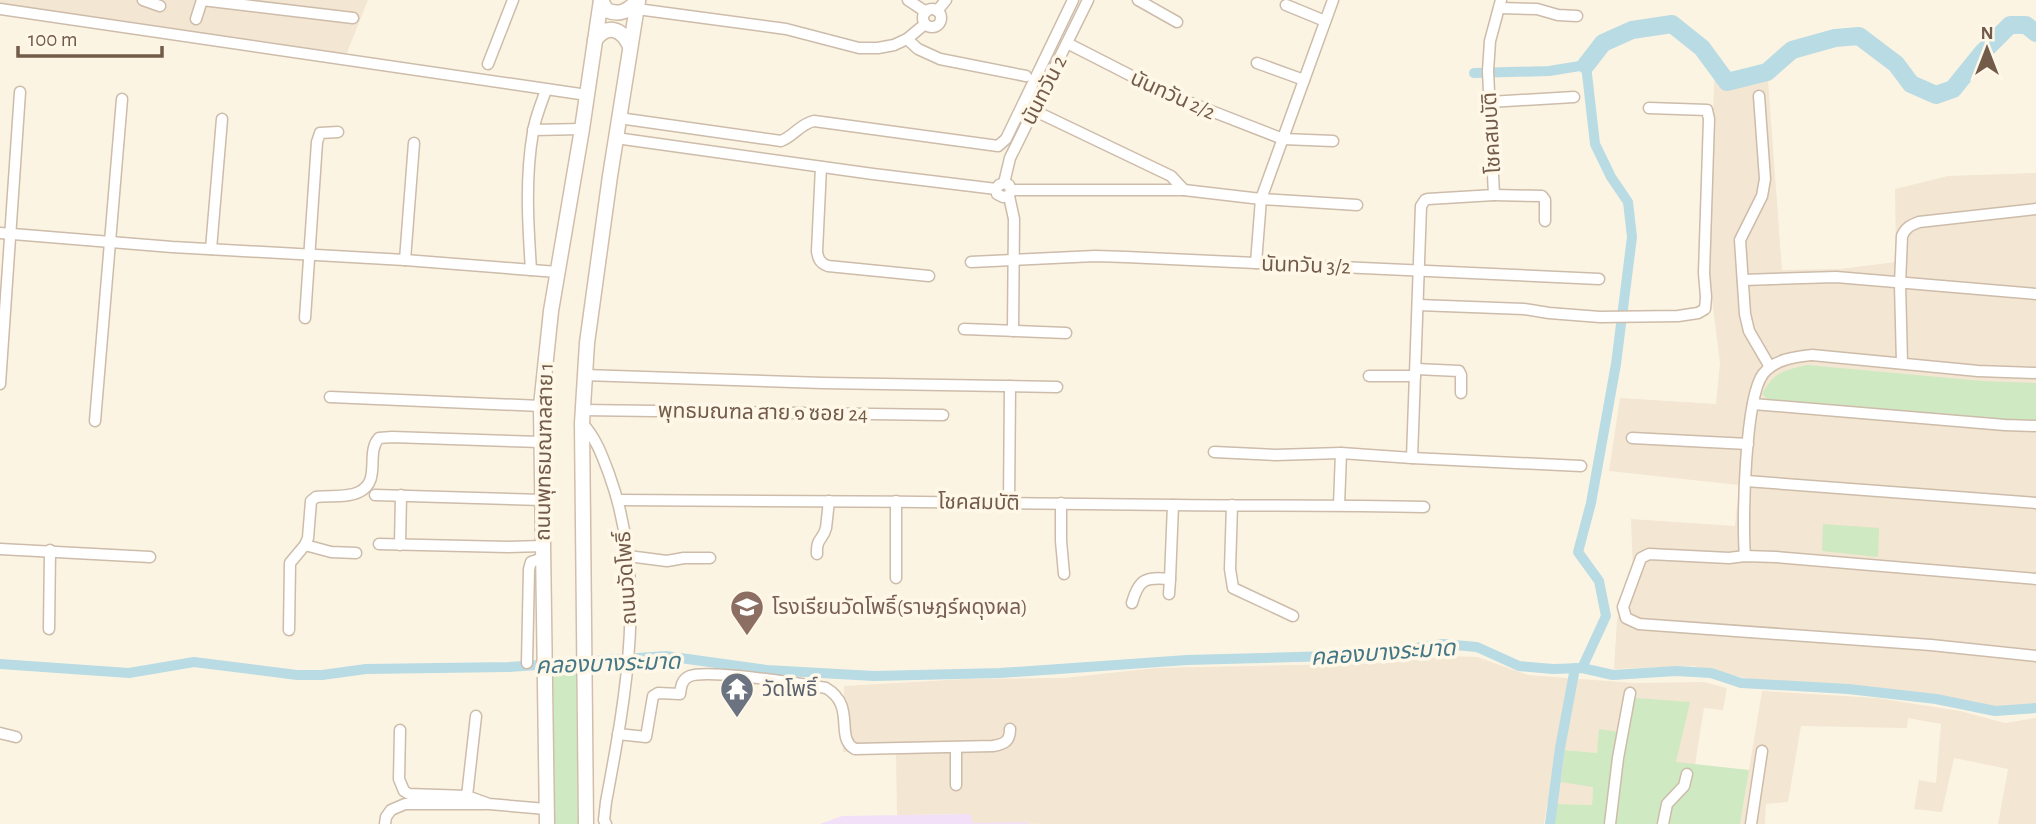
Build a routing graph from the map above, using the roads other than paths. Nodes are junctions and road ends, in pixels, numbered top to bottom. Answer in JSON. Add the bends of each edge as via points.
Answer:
{"nodes":[{"id":1,"x":142,"y":0,"type":"edge"},
{"id":2,"x":202,"y":0,"type":"edge"},
{"id":3,"x":513,"y":0,"type":"edge"},
{"id":4,"x":601,"y":0,"type":"edge"},
{"id":5,"x":908,"y":0,"type":"edge"},
{"id":6,"x":946,"y":0,"type":"edge"},
{"id":7,"x":1073,"y":0,"type":"edge"},
{"id":8,"x":1088,"y":0,"type":"edge"},
{"id":9,"x":1138,"y":0,"type":"edge"},
{"id":10,"x":1333,"y":0,"type":"edge"},
{"id":11,"x":637,"y":3,"type":"edge"},
{"id":12,"x":1500,"y":4,"type":"edge"},
{"id":13,"x":1286,"y":5,"type":"dead end"},
{"id":14,"x":160,"y":6,"type":"dead end"},
{"id":15,"x":0,"y":9,"type":"edge"},
{"id":16,"x":931,"y":12,"type":"junction"},
{"id":17,"x":1577,"y":16,"type":"dead end"},
{"id":18,"x":353,"y":18,"type":"dead end"},
{"id":19,"x":196,"y":19,"type":"dead end"},
{"id":20,"x":1325,"y":21,"type":"junction"},
{"id":21,"x":1177,"y":22,"type":"dead end"},
{"id":22,"x":907,"y":38,"type":"junction"},
{"id":23,"x":595,"y":40,"type":"junction"},
{"id":24,"x":1067,"y":43,"type":"junction"},
{"id":25,"x":630,"y":46,"type":"junction"},
{"id":26,"x":1257,"y":63,"type":"dead end"},
{"id":27,"x":488,"y":64,"type":"dead end"},
{"id":28,"x":1026,"y":76,"type":"dead end"},
{"id":29,"x":1304,"y":80,"type":"junction"},
{"id":30,"x":545,"y":90,"type":"junction"},
{"id":31,"x":20,"y":92,"type":"dead end"},
{"id":32,"x":587,"y":95,"type":"junction"},
{"id":33,"x":1759,"y":96,"type":"dead end"},
{"id":34,"x":1574,"y":97,"type":"dead end"},
{"id":35,"x":122,"y":99,"type":"dead end"},
{"id":36,"x":1490,"y":102,"type":"junction"},
{"id":37,"x":1649,"y":108,"type":"dead end"},
{"id":38,"x":1033,"y":110,"type":"junction"},
{"id":39,"x":619,"y":118,"type":"junction"},
{"id":40,"x":222,"y":119,"type":"dead end"},
{"id":41,"x":582,"y":129,"type":"junction"},
{"id":42,"x":533,"y":130,"type":"junction"},
{"id":43,"x":338,"y":132,"type":"dead end"},
{"id":44,"x":616,"y":138,"type":"junction"},
{"id":45,"x":1283,"y":139,"type":"junction"},
{"id":46,"x":1333,"y":141,"type":"dead end"},
{"id":47,"x":414,"y":142,"type":"dead end"},
{"id":48,"x":821,"y":167,"type":"junction"},
{"id":49,"x":1005,"y":189,"type":"junction"},
{"id":50,"x":1184,"y":190,"type":"junction"},
{"id":51,"x":1494,"y":195,"type":"junction"},
{"id":52,"x":1261,"y":199,"type":"junction"},
{"id":53,"x":1357,"y":205,"type":"dead end"},
{"id":54,"x":2036,"y":209,"type":"edge"},
{"id":55,"x":1545,"y":222,"type":"dead end"},
{"id":56,"x":5,"y":233,"type":"edge"},
{"id":57,"x":110,"y":242,"type":"junction"},
{"id":58,"x":211,"y":249,"type":"junction"},
{"id":59,"x":308,"y":254,"type":"junction"},
{"id":60,"x":405,"y":260,"type":"junction"},
{"id":61,"x":1014,"y":261,"type":"junction"},
{"id":62,"x":971,"y":262,"type":"dead end"},
{"id":63,"x":1256,"y":263,"type":"junction"},
{"id":64,"x":1420,"y":269,"type":"junction"},
{"id":65,"x":531,"y":270,"type":"junction"},
{"id":66,"x":557,"y":272,"type":"junction"},
{"id":67,"x":929,"y":276,"type":"dead end"},
{"id":68,"x":1599,"y":279,"type":"dead end"},
{"id":69,"x":1743,"y":280,"type":"junction"},
{"id":70,"x":1900,"y":284,"type":"junction"},
{"id":71,"x":2036,"y":294,"type":"edge"},
{"id":72,"x":1418,"y":305,"type":"junction"},
{"id":73,"x":305,"y":318,"type":"dead end"},
{"id":74,"x":964,"y":329,"type":"dead end"},
{"id":75,"x":1013,"y":331,"type":"junction"},
{"id":76,"x":1066,"y":333,"type":"dead end"},
{"id":77,"x":1902,"y":363,"type":"junction"},
{"id":78,"x":1770,"y":368,"type":"junction"},
{"id":79,"x":1415,"y":373,"type":"junction"},
{"id":80,"x":2036,"y":373,"type":"edge"},
{"id":81,"x":584,"y":375,"type":"junction"},
{"id":82,"x":1369,"y":376,"type":"dead end"},
{"id":83,"x":0,"y":383,"type":"edge"},
{"id":84,"x":1010,"y":386,"type":"junction"},
{"id":85,"x":1057,"y":387,"type":"dead end"},
{"id":86,"x":1461,"y":393,"type":"dead end"},
{"id":87,"x":330,"y":397,"type":"dead end"},
{"id":88,"x":1752,"y":404,"type":"junction"},
{"id":89,"x":541,"y":406,"type":"junction"},
{"id":90,"x":943,"y":415,"type":"dead end"},
{"id":91,"x":582,"y":416,"type":"junction"},
{"id":92,"x":95,"y":421,"type":"dead end"},
{"id":93,"x":2036,"y":426,"type":"edge"},
{"id":94,"x":1632,"y":438,"type":"dead end"},
{"id":95,"x":541,"y":442,"type":"junction"},
{"id":96,"x":1748,"y":444,"type":"junction"},
{"id":97,"x":1214,"y":452,"type":"dead end"},
{"id":98,"x":1341,"y":453,"type":"junction"},
{"id":99,"x":1412,"y":458,"type":"junction"},
{"id":100,"x":1581,"y":466,"type":"dead end"},
{"id":101,"x":1746,"y":481,"type":"junction"},
{"id":102,"x":375,"y":495,"type":"dead end"},
{"id":103,"x":401,"y":495,"type":"junction"},
{"id":104,"x":542,"y":500,"type":"junction"},
{"id":105,"x":619,"y":500,"type":"junction"},
{"id":106,"x":828,"y":501,"type":"junction"},
{"id":107,"x":895,"y":501,"type":"junction"},
{"id":108,"x":1009,"y":502,"type":"junction"},
{"id":109,"x":1061,"y":503,"type":"junction"},
{"id":110,"x":2036,"y":503,"type":"edge"},
{"id":111,"x":1173,"y":505,"type":"junction"},
{"id":112,"x":1232,"y":505,"type":"junction"},
{"id":113,"x":1339,"y":505,"type":"junction"},
{"id":114,"x":1424,"y":507,"type":"dead end"},
{"id":115,"x":379,"y":544,"type":"dead end"},
{"id":116,"x":305,"y":545,"type":"junction"},
{"id":117,"x":400,"y":545,"type":"junction"},
{"id":118,"x":0,"y":549,"type":"edge"},
{"id":119,"x":50,"y":550,"type":"junction"},
{"id":120,"x":543,"y":552,"type":"junction"},
{"id":121,"x":356,"y":553,"type":"dead end"},
{"id":122,"x":817,"y":554,"type":"dead end"},
{"id":123,"x":628,"y":556,"type":"junction"},
{"id":124,"x":1745,"y":556,"type":"junction"},
{"id":125,"x":150,"y":557,"type":"dead end"},
{"id":126,"x":710,"y":558,"type":"dead end"},
{"id":127,"x":1064,"y":573,"type":"dead end"},
{"id":128,"x":896,"y":578,"type":"dead end"},
{"id":129,"x":1170,"y":579,"type":"junction"},
{"id":130,"x":2036,"y":579,"type":"edge"},
{"id":131,"x":1169,"y":594,"type":"dead end"},
{"id":132,"x":1132,"y":603,"type":"dead end"},
{"id":133,"x":1293,"y":616,"type":"dead end"},
{"id":134,"x":49,"y":629,"type":"dead end"},
{"id":135,"x":289,"y":630,"type":"dead end"},
{"id":136,"x":2036,"y":656,"type":"edge"},
{"id":137,"x":527,"y":663,"type":"dead end"},
{"id":138,"x":1630,"y":693,"type":"dead end"},
{"id":139,"x":476,"y":716,"type":"dead end"},
{"id":140,"x":1010,"y":729,"type":"dead end"},
{"id":141,"x":400,"y":730,"type":"dead end"},
{"id":142,"x":0,"y":733,"type":"edge"},
{"id":143,"x":618,"y":734,"type":"junction"},
{"id":144,"x":16,"y":737,"type":"dead end"},
{"id":145,"x":956,"y":748,"type":"junction"},
{"id":146,"x":1762,"y":751,"type":"dead end"},
{"id":147,"x":1687,"y":774,"type":"dead end"},
{"id":148,"x":956,"y":785,"type":"dead end"},
{"id":149,"x":467,"y":796,"type":"junction"},
{"id":150,"x":489,"y":804,"type":"junction"},
{"id":151,"x":546,"y":809,"type":"junction"},
{"id":152,"x":586,"y":822,"type":"edge"},
{"id":153,"x":605,"y":822,"type":"edge"},
{"id":154,"x":385,"y":824,"type":"edge"},
{"id":155,"x":547,"y":824,"type":"edge"},
{"id":156,"x":1610,"y":824,"type":"edge"},
{"id":157,"x":1663,"y":824,"type":"edge"},
{"id":158,"x":1751,"y":824,"type":"edge"}],
"edges":[{"from":1,"to":14,"type":"street"},
{"from":2,"to":18,"type":"street"},
{"from":2,"to":19,"type":"street"},
{"from":3,"to":27,"type":"street"},
{"from":4,"to":11,"type":"main road","via":[[606,10],[618,14]]},
{"from":4,"to":23,"type":"main road","name":"ถนนพุทธมณฑลสาย 1"},
{"from":5,"to":16,"type":"street"},
{"from":6,"to":16,"type":"street"},
{"from":7,"to":39,"type":"street","via":[[1006,139],[998,145],[814,121],[780,141]]},
{"from":8,"to":24,"type":"street","name":"นันทวัน 2"},
{"from":9,"to":21,"type":"street"},
{"from":10,"to":20,"type":"street"},
{"from":11,"to":22,"type":"street","via":[[786,29],[859,48],[886,46]]},
{"from":11,"to":25,"type":"main road","name":"ถนนพุทธมณฑลสาย 1"},
{"from":12,"to":17,"type":"street"},
{"from":12,"to":36,"type":"street","name":"โชคสมบัติ","via":[[1490,41]]},
{"from":13,"to":20,"type":"street"},
{"from":15,"to":30,"type":"street"},
{"from":16,"to":22,"type":"street","via":[[923,16],[925,24]]},
{"from":20,"to":29,"type":"street"},
{"from":22,"to":28,"type":"street","via":[[940,59]]},
{"from":23,"to":25,"type":"main road","via":[[615,30]]},
{"from":23,"to":32,"type":"main road","name":"ถนนพุทธมณฑลสาย 1"},
{"from":24,"to":38,"type":"street","name":"นันทวัน 2"},
{"from":24,"to":45,"type":"street","name":"นันทวัน 2/2","via":[[1165,93]]},
{"from":25,"to":39,"type":"main road","name":"ถนนพุทธมณฑลสาย 1"},
{"from":26,"to":29,"type":"street"},
{"from":29,"to":45,"type":"street"},
{"from":30,"to":32,"type":"street"},
{"from":30,"to":42,"type":"street"},
{"from":31,"to":56,"type":"street"},
{"from":32,"to":41,"type":"main road","name":"ถนนพุทธมณฑลสาย 1"},
{"from":33,"to":69,"type":"street","via":[[1765,179],[1762,196],[1740,240]]},
{"from":34,"to":36,"type":"street"},
{"from":35,"to":57,"type":"street"},
{"from":36,"to":51,"type":"street","name":"โชคสมบัติ"},
{"from":37,"to":72,"type":"street","via":[[1707,110],[1705,309],[1678,316],[1601,317]]},
{"from":38,"to":49,"type":"street","name":"นันทวัน 2","via":[[1010,158]]},
{"from":38,"to":50,"type":"street","via":[[1171,176]]},
{"from":39,"to":44,"type":"main road","name":"ถนนพุทธมณฑลสาย 1"},
{"from":40,"to":58,"type":"street"},
{"from":41,"to":42,"type":"street"},
{"from":41,"to":66,"type":"main road","name":"ถนนพุทธมณฑลสาย 1"},
{"from":42,"to":65,"type":"street","via":[[527,207]]},
{"from":43,"to":59,"type":"street","via":[[318,136]]},
{"from":44,"to":48,"type":"street"},
{"from":44,"to":81,"type":"main road","name":"ถนนพุทธมณฑลสาย 1"},
{"from":45,"to":46,"type":"street","name":"นันทวัน 2/2"},
{"from":45,"to":52,"type":"street"},
{"from":47,"to":60,"type":"street"},
{"from":48,"to":49,"type":"street"},
{"from":48,"to":67,"type":"street","via":[[819,260],[828,266]]},
{"from":49,"to":50,"type":"street"},
{"from":49,"to":61,"type":"street","via":[[1014,219]]},
{"from":50,"to":52,"type":"street"},
{"from":51,"to":55,"type":"street","via":[[1542,196]]},
{"from":51,"to":64,"type":"street","name":"โชคสมบัติ","via":[[1425,200],[1420,212]]},
{"from":52,"to":53,"type":"street"},
{"from":52,"to":63,"type":"street"},
{"from":54,"to":70,"type":"street","via":[[1911,225],[1902,236]]},
{"from":56,"to":57,"type":"street"},
{"from":56,"to":83,"type":"street"},
{"from":57,"to":58,"type":"street"},
{"from":57,"to":92,"type":"street"},
{"from":58,"to":59,"type":"street"},
{"from":59,"to":60,"type":"street"},
{"from":59,"to":73,"type":"street"},
{"from":60,"to":65,"type":"street"},
{"from":61,"to":62,"type":"street","name":"นันทวัน 3/2"},
{"from":61,"to":63,"type":"street","name":"นันทวัน 3/2","via":[[1105,257]]},
{"from":61,"to":75,"type":"street"},
{"from":63,"to":64,"type":"street","name":"นันทวัน 3/2"},
{"from":64,"to":68,"type":"street","name":"นันทวัน 3/2"},
{"from":64,"to":72,"type":"street","name":"โชคสมบัติ"},
{"from":65,"to":66,"type":"street"},
{"from":66,"to":89,"type":"main road","name":"ถนนพุทธมณฑลสาย 1"},
{"from":69,"to":70,"type":"street","via":[[1836,277]]},
{"from":69,"to":78,"type":"street","via":[[1749,331]]},
{"from":70,"to":71,"type":"street"},
{"from":70,"to":77,"type":"street"},
{"from":72,"to":79,"type":"street","name":"โชคสมบัติ"},
{"from":74,"to":75,"type":"street"},
{"from":75,"to":76,"type":"street"},
{"from":77,"to":78,"type":"street","via":[[1812,355]]},
{"from":77,"to":80,"type":"street"},
{"from":78,"to":88,"type":"street","via":[[1762,374]]},
{"from":79,"to":82,"type":"street"},
{"from":79,"to":86,"type":"street","via":[[1456,370],[1461,375]]},
{"from":79,"to":99,"type":"street","name":"โชคสมบัติ"},
{"from":81,"to":84,"type":"street"},
{"from":81,"to":91,"type":"main road","name":"ถนนพุทธมณฑลสาย 1"},
{"from":84,"to":85,"type":"street"},
{"from":84,"to":108,"type":"street"},
{"from":87,"to":89,"type":"street"},
{"from":88,"to":93,"type":"street"},
{"from":88,"to":96,"type":"street"},
{"from":89,"to":95,"type":"main road","name":"ถนนพุทธมณฑลสาย 1"},
{"from":90,"to":91,"type":"street","name":"พุทธมณฑล สาย ๑ ซอย 24"},
{"from":91,"to":105,"type":"street","name":"ถนนวัดโพธิ์"},
{"from":91,"to":152,"type":"main road","name":"ถนนพุทธมณฑลสาย 1"},
{"from":94,"to":96,"type":"street"},
{"from":95,"to":104,"type":"main road","name":"ถนนพุทธมณฑลสาย 1"},
{"from":95,"to":116,"type":"street","via":[[379,438],[366,487],[352,494],[312,499]]},
{"from":96,"to":101,"type":"street"},
{"from":97,"to":98,"type":"street"},
{"from":98,"to":99,"type":"street"},
{"from":98,"to":113,"type":"street"},
{"from":99,"to":100,"type":"street"},
{"from":101,"to":110,"type":"street"},
{"from":101,"to":124,"type":"street"},
{"from":102,"to":103,"type":"street"},
{"from":103,"to":104,"type":"street"},
{"from":103,"to":117,"type":"street"},
{"from":104,"to":120,"type":"main road","name":"ถนนพุทธมณฑลสาย 1"},
{"from":105,"to":106,"type":"street","name":"โชคสมบัติ"},
{"from":105,"to":123,"type":"street","name":"ถนนวัดโพธิ์"},
{"from":106,"to":107,"type":"street","name":"โชคสมบัติ"},
{"from":106,"to":122,"type":"street","via":[[826,528],[818,539]]},
{"from":107,"to":108,"type":"street","name":"โชคสมบัติ"},
{"from":107,"to":128,"type":"street"},
{"from":108,"to":109,"type":"street","name":"โชคสมบัติ"},
{"from":109,"to":111,"type":"street","name":"โชคสมบัติ"},
{"from":109,"to":127,"type":"street"},
{"from":111,"to":112,"type":"street","name":"โชคสมบัติ"},
{"from":111,"to":129,"type":"street"},
{"from":112,"to":113,"type":"street","name":"โชคสมบัติ"},
{"from":112,"to":133,"type":"street","via":[[1233,588]]},
{"from":113,"to":114,"type":"street","name":"โชคสมบัติ"},
{"from":115,"to":117,"type":"street"},
{"from":116,"to":121,"type":"street"},
{"from":116,"to":135,"type":"street","via":[[290,563]]},
{"from":117,"to":120,"type":"street"},
{"from":118,"to":119,"type":"street"},
{"from":119,"to":125,"type":"street"},
{"from":119,"to":134,"type":"street"},
{"from":120,"to":137,"type":"street","via":[[528,569]]},
{"from":120,"to":151,"type":"main road","name":"ถนนพุทธมณฑลสาย 1"},
{"from":123,"to":126,"type":"street","via":[[667,562]]},
{"from":123,"to":143,"type":"street","name":"ถนนวัดโพธิ์","via":[[630,638]]},
{"from":124,"to":130,"type":"street"},
{"from":124,"to":136,"type":"street","via":[[1644,556],[1623,607],[1624,616],[1639,624]]},
{"from":129,"to":131,"type":"street"},
{"from":129,"to":132,"type":"street","via":[[1144,580]]},
{"from":138,"to":156,"type":"street"},
{"from":139,"to":149,"type":"street"},
{"from":140,"to":145,"type":"street","via":[[1004,744]]},
{"from":141,"to":149,"type":"street","via":[[404,791]]},
{"from":142,"to":144,"type":"street"},
{"from":143,"to":145,"type":"street","via":[[646,737],[653,696],[680,694],[686,677],[699,674],[826,688],[841,701],[846,738],[855,749]]},
{"from":143,"to":153,"type":"street","name":"ถนนวัดโพธิ์"},
{"from":145,"to":148,"type":"street"},
{"from":146,"to":158,"type":"street"},
{"from":147,"to":157,"type":"street","via":[[1684,786],[1667,804]]},
{"from":149,"to":150,"type":"street"},
{"from":150,"to":151,"type":"street"},
{"from":150,"to":154,"type":"street","via":[[405,804],[391,810]]},
{"from":151,"to":155,"type":"main road","name":"ถนนพุทธมณฑลสาย 1"},
{"from":152,"to":153,"type":"street"}]}
